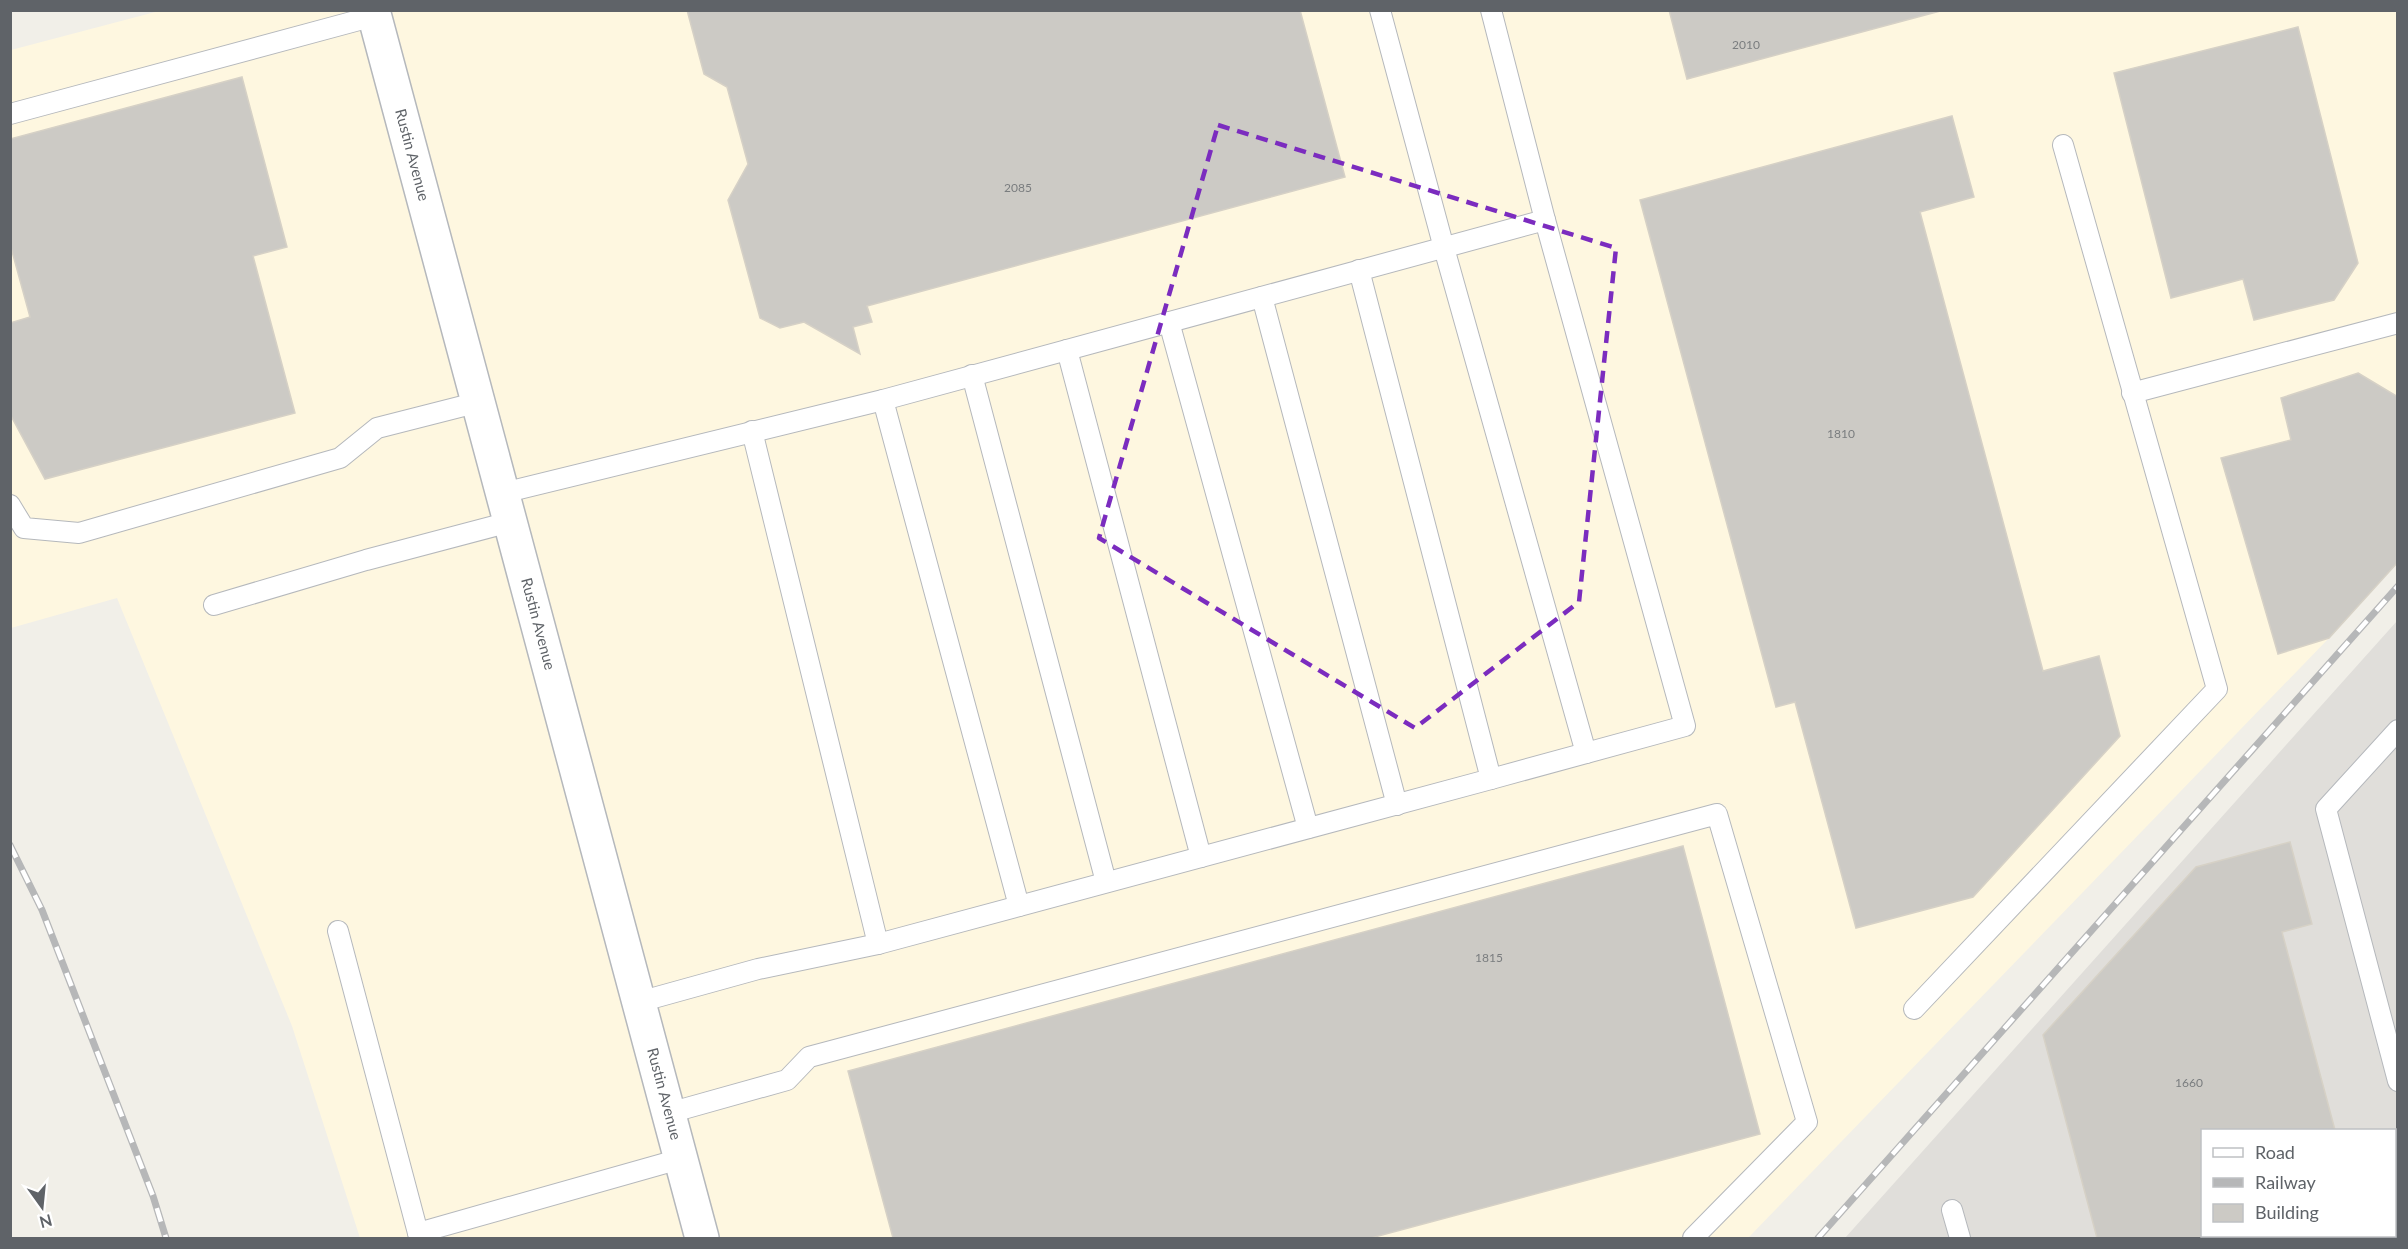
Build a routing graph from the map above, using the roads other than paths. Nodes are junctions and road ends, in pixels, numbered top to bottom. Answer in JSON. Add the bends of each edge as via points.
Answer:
{"nodes":[{"id":1,"x":1380,"y":10,"type":"edge"},
{"id":2,"x":1491,"y":10,"type":"edge"},
{"id":3,"x":374,"y":13,"type":"edge"},
{"id":4,"x":10,"y":114,"type":"edge"},
{"id":5,"x":2063,"y":145,"type":"dead end"},
{"id":6,"x":1545,"y":220,"type":"junction"},
{"id":7,"x":1444,"y":248,"type":"junction"},
{"id":8,"x":1359,"y":270,"type":"junction"},
{"id":9,"x":1262,"y":297,"type":"junction"},
{"id":10,"x":1169,"y":322,"type":"junction"},
{"id":11,"x":2397,"y":323,"type":"edge"},
{"id":12,"x":1067,"y":350,"type":"junction"},
{"id":13,"x":972,"y":375,"type":"junction"},
{"id":14,"x":2132,"y":393,"type":"junction"},
{"id":15,"x":883,"y":400,"type":"junction"},
{"id":16,"x":479,"y":402,"type":"junction"},
{"id":17,"x":752,"y":431,"type":"junction"},
{"id":18,"x":10,"y":505,"type":"edge"},
{"id":19,"x":507,"y":508,"type":"junction"},
{"id":20,"x":214,"y":605,"type":"dead end"},
{"id":21,"x":2397,"y":730,"type":"edge"},
{"id":22,"x":1586,"y":753,"type":"junction"},
{"id":23,"x":1491,"y":779,"type":"junction"},
{"id":24,"x":1397,"y":805,"type":"junction"},
{"id":25,"x":1308,"y":828,"type":"junction"},
{"id":26,"x":1201,"y":857,"type":"junction"},
{"id":27,"x":1106,"y":882,"type":"junction"},
{"id":28,"x":1019,"y":906,"type":"junction"},
{"id":29,"x":338,"y":931,"type":"dead end"},
{"id":30,"x":878,"y":944,"type":"junction"},
{"id":31,"x":639,"y":1002,"type":"junction"},
{"id":32,"x":1914,"y":1009,"type":"dead end"},
{"id":33,"x":2397,"y":1082,"type":"edge"},
{"id":34,"x":669,"y":1113,"type":"junction"},
{"id":35,"x":681,"y":1159,"type":"junction"},
{"id":36,"x":1952,"y":1210,"type":"dead end"},
{"id":37,"x":419,"y":1236,"type":"edge"},
{"id":38,"x":702,"y":1239,"type":"edge"},
{"id":39,"x":1693,"y":1239,"type":"edge"},
{"id":40,"x":1960,"y":1239,"type":"edge"}],
"edges":[{"from":1,"to":7,"type":"lane"},
{"from":2,"to":6,"type":"lane"},
{"from":3,"to":4,"type":"lane"},
{"from":3,"to":16,"type":"street","name":"Rustin Avenue"},
{"from":5,"to":14,"type":"lane"},
{"from":6,"to":7,"type":"lane"},
{"from":6,"to":22,"type":"lane","via":[[1685,726]]},
{"from":7,"to":8,"type":"lane"},
{"from":7,"to":22,"type":"lane"},
{"from":8,"to":9,"type":"lane"},
{"from":8,"to":23,"type":"lane"},
{"from":9,"to":10,"type":"lane"},
{"from":9,"to":24,"type":"lane"},
{"from":10,"to":12,"type":"lane"},
{"from":10,"to":25,"type":"lane"},
{"from":11,"to":14,"type":"lane"},
{"from":12,"to":13,"type":"lane"},
{"from":12,"to":26,"type":"lane"},
{"from":13,"to":15,"type":"lane"},
{"from":13,"to":27,"type":"lane"},
{"from":14,"to":32,"type":"lane","via":[[2217,689]]},
{"from":15,"to":17,"type":"lane"},
{"from":15,"to":28,"type":"lane"},
{"from":16,"to":18,"type":"lane","via":[[377,428],[340,458],[79,533],[24,528]]},
{"from":16,"to":19,"type":"street","name":"Rustin Avenue"},
{"from":17,"to":19,"type":"lane"},
{"from":17,"to":30,"type":"lane"},
{"from":19,"to":20,"type":"lane","via":[[366,560]]},
{"from":19,"to":31,"type":"street","name":"Rustin Avenue"},
{"from":21,"to":33,"type":"lane","via":[[2326,809]]},
{"from":22,"to":23,"type":"lane"},
{"from":23,"to":24,"type":"lane"},
{"from":24,"to":25,"type":"lane"},
{"from":25,"to":26,"type":"lane"},
{"from":26,"to":27,"type":"lane"},
{"from":27,"to":28,"type":"lane"},
{"from":28,"to":30,"type":"lane"},
{"from":29,"to":37,"type":"lane"},
{"from":30,"to":31,"type":"lane","via":[[758,969]]},
{"from":31,"to":34,"type":"street","name":"Rustin Avenue"},
{"from":34,"to":35,"type":"street","name":"Rustin Avenue"},
{"from":34,"to":39,"type":"lane","via":[[788,1080],[809,1057],[1717,814],[1808,1122]]},
{"from":35,"to":37,"type":"lane"},
{"from":35,"to":38,"type":"street","name":"Rustin Avenue"},
{"from":36,"to":40,"type":"lane"}]}
